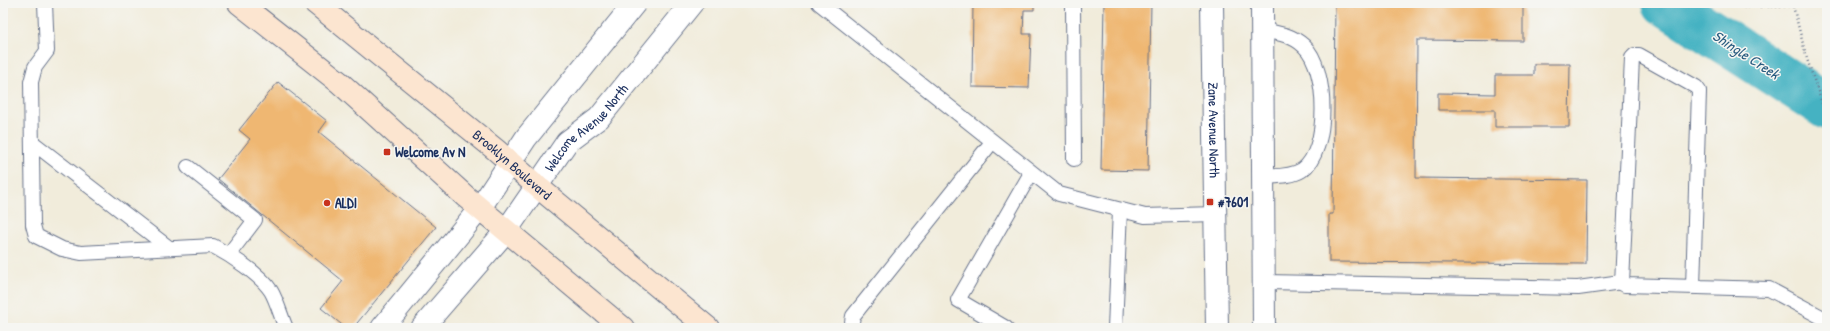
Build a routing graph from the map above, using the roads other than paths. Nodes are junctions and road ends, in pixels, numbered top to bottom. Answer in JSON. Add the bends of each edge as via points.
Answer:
{"nodes":[{"id":1,"x":45,"y":3,"type":"edge"},
{"id":2,"x":239,"y":3,"type":"edge"},
{"id":3,"x":315,"y":3,"type":"edge"},
{"id":4,"x":635,"y":3,"type":"edge"},
{"id":5,"x":692,"y":3,"type":"edge"},
{"id":6,"x":818,"y":3,"type":"edge"},
{"id":7,"x":1073,"y":3,"type":"edge"},
{"id":8,"x":1212,"y":3,"type":"edge"},
{"id":9,"x":1262,"y":3,"type":"edge"},
{"id":10,"x":1262,"y":30,"type":"junction"},
{"id":11,"x":32,"y":142,"type":"junction"},
{"id":12,"x":992,"y":142,"type":"junction"},
{"id":13,"x":1074,"y":159,"type":"dead end"},
{"id":14,"x":510,"y":162,"type":"junction"},
{"id":15,"x":188,"y":167,"type":"dead end"},
{"id":16,"x":1031,"y":173,"type":"junction"},
{"id":17,"x":1263,"y":177,"type":"junction"},
{"id":18,"x":538,"y":187,"type":"junction"},
{"id":19,"x":480,"y":208,"type":"junction"},
{"id":20,"x":1120,"y":210,"type":"junction"},
{"id":21,"x":1215,"y":214,"type":"junction"},
{"id":22,"x":506,"y":231,"type":"junction"},
{"id":23,"x":168,"y":247,"type":"junction"},
{"id":24,"x":230,"y":254,"type":"junction"},
{"id":25,"x":1264,"y":282,"type":"junction"},
{"id":26,"x":1621,"y":282,"type":"junction"},
{"id":27,"x":1693,"y":287,"type":"junction"},
{"id":28,"x":1827,"y":320,"type":"edge"},
{"id":29,"x":286,"y":328,"type":"edge"},
{"id":30,"x":382,"y":328,"type":"edge"},
{"id":31,"x":422,"y":328,"type":"edge"},
{"id":32,"x":623,"y":328,"type":"edge"},
{"id":33,"x":708,"y":328,"type":"edge"},
{"id":34,"x":852,"y":328,"type":"edge"},
{"id":35,"x":1006,"y":328,"type":"edge"},
{"id":36,"x":1115,"y":328,"type":"edge"},
{"id":37,"x":1217,"y":328,"type":"edge"},
{"id":38,"x":1264,"y":328,"type":"edge"}],
"edges":[{"from":1,"to":11,"type":"lane","via":[[47,51],[35,66],[31,82]]},
{"from":2,"to":19,"type":"main road","via":[[339,82]]},
{"from":3,"to":14,"type":"main road","name":"Brooklyn Boulevard"},
{"from":4,"to":14,"type":"street","via":[[526,138]]},
{"from":5,"to":18,"type":"street","name":"Welcome Avenue North","via":[[599,118],[567,142]]},
{"from":6,"to":12,"type":"lane"},
{"from":7,"to":13,"type":"lane"},
{"from":8,"to":21,"type":"street","name":"Zane Avenue North"},
{"from":9,"to":10,"type":"street"},
{"from":10,"to":17,"type":"street"},
{"from":10,"to":17,"type":"lane","via":[[1288,35],[1304,46],[1314,59],[1320,78],[1322,106],[1318,148],[1311,162],[1301,171]]},
{"from":11,"to":23,"type":"lane"},
{"from":11,"to":23,"type":"lane","via":[[33,225],[36,236],[62,249],[81,252]]},
{"from":12,"to":16,"type":"lane"},
{"from":12,"to":34,"type":"lane","via":[[853,316]]},
{"from":14,"to":18,"type":"main road","name":"Brooklyn Boulevard"},
{"from":14,"to":19,"type":"street"},
{"from":15,"to":24,"type":"lane","via":[[256,220]]},
{"from":16,"to":20,"type":"lane","via":[[1058,194]]},
{"from":16,"to":35,"type":"lane","via":[[958,300]]},
{"from":17,"to":25,"type":"street"},
{"from":18,"to":22,"type":"street","name":"Welcome Avenue North"},
{"from":18,"to":33,"type":"main road","name":"Brooklyn Boulevard"},
{"from":19,"to":22,"type":"main road"},
{"from":19,"to":30,"type":"street"},
{"from":20,"to":21,"type":"lane","via":[[1145,216]]},
{"from":20,"to":36,"type":"lane"},
{"from":21,"to":37,"type":"street","name":"Zane Avenue North"},
{"from":22,"to":31,"type":"street","name":"Welcome Avenue North"},
{"from":22,"to":32,"type":"main road"},
{"from":23,"to":24,"type":"lane","via":[[213,246]]},
{"from":24,"to":29,"type":"lane","via":[[271,291]]},
{"from":25,"to":26,"type":"lane","via":[[1578,288]]},
{"from":25,"to":38,"type":"street"},
{"from":26,"to":27,"type":"lane","via":[[1625,285]]},
{"from":26,"to":27,"type":"lane","via":[[1632,58],[1639,55],[1699,91]]},
{"from":27,"to":28,"type":"lane","via":[[1769,289]]}]}
